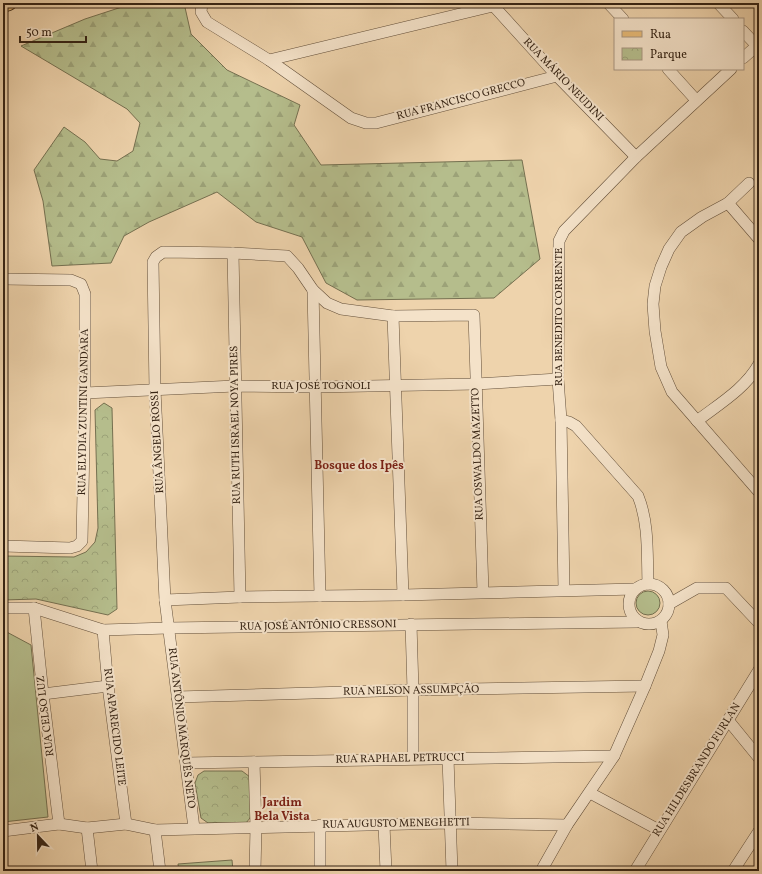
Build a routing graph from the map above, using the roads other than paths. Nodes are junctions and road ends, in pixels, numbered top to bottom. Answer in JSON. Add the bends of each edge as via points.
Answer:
{"nodes":[{"id":1,"x":8,"y":3,"type":"edge"},
{"id":2,"x":608,"y":3,"type":"edge"},
{"id":3,"x":718,"y":3,"type":"edge"},
{"id":4,"x":202,"y":4,"type":"edge"},
{"id":5,"x":492,"y":4,"type":"edge"},
{"id":6,"x":3,"y":5,"type":"edge"},
{"id":7,"x":622,"y":18,"type":"edge"},
{"id":8,"x":732,"y":18,"type":"edge"},
{"id":9,"x":744,"y":32,"type":"edge"},
{"id":10,"x":758,"y":45,"type":"edge"},
{"id":11,"x":744,"y":57,"type":"edge"},
{"id":12,"x":269,"y":60,"type":"junction"},
{"id":13,"x":669,"y":70,"type":"edge"},
{"id":14,"x":730,"y":70,"type":"edge"},
{"id":15,"x":557,"y":76,"type":"junction"},
{"id":16,"x":696,"y":100,"type":"junction"},
{"id":17,"x":636,"y":156,"type":"junction"},
{"id":18,"x":749,"y":183,"type":"dead end"},
{"id":19,"x":728,"y":203,"type":"junction"},
{"id":20,"x":759,"y":239,"type":"edge"},
{"id":21,"x":233,"y":253,"type":"junction"},
{"id":22,"x":3,"y":279,"type":"edge"},
{"id":23,"x":313,"y":290,"type":"junction"},
{"id":24,"x":393,"y":316,"type":"junction"},
{"id":25,"x":759,"y":364,"type":"edge"},
{"id":26,"x":558,"y":379,"type":"junction"},
{"id":27,"x":476,"y":384,"type":"junction"},
{"id":28,"x":235,"y":386,"type":"junction"},
{"id":29,"x":395,"y":386,"type":"junction"},
{"id":30,"x":315,"y":387,"type":"junction"},
{"id":31,"x":155,"y":390,"type":"junction"},
{"id":32,"x":85,"y":393,"type":"junction"},
{"id":33,"x":561,"y":420,"type":"junction"},
{"id":34,"x":697,"y":421,"type":"junction"},
{"id":35,"x":759,"y":492,"type":"edge"},
{"id":36,"x":3,"y":546,"type":"edge"},
{"id":37,"x":648,"y":584,"type":"junction"},
{"id":38,"x":635,"y":589,"type":"junction"},
{"id":39,"x":564,"y":590,"type":"junction"},
{"id":40,"x":483,"y":592,"type":"junction"},
{"id":41,"x":403,"y":595,"type":"junction"},
{"id":42,"x":320,"y":596,"type":"junction"},
{"id":43,"x":240,"y":597,"type":"junction"},
{"id":44,"x":165,"y":600,"type":"junction"},
{"id":45,"x":669,"y":604,"type":"junction"},
{"id":46,"x":3,"y":608,"type":"edge"},
{"id":47,"x":34,"y":608,"type":"junction"},
{"id":48,"x":661,"y":621,"type":"junction"},
{"id":49,"x":637,"y":622,"type":"junction"},
{"id":50,"x":759,"y":623,"type":"edge"},
{"id":51,"x":411,"y":624,"type":"junction"},
{"id":52,"x":168,"y":628,"type":"junction"},
{"id":53,"x":103,"y":630,"type":"junction"},
{"id":54,"x":759,"y":670,"type":"edge"},
{"id":55,"x":108,"y":686,"type":"junction"},
{"id":56,"x":645,"y":686,"type":"junction"},
{"id":57,"x":413,"y":690,"type":"junction"},
{"id":58,"x":43,"y":694,"type":"junction"},
{"id":59,"x":177,"y":697,"type":"junction"},
{"id":60,"x":728,"y":720,"type":"junction"},
{"id":61,"x":614,"y":756,"type":"junction"},
{"id":62,"x":413,"y":758,"type":"junction"},
{"id":63,"x":448,"y":758,"type":"junction"},
{"id":64,"x":759,"y":758,"type":"edge"},
{"id":65,"x":254,"y":762,"type":"junction"},
{"id":66,"x":186,"y":763,"type":"junction"},
{"id":67,"x":590,"y":793,"type":"junction"},
{"id":68,"x":450,"y":823,"type":"junction"},
{"id":69,"x":59,"y":824,"type":"junction"},
{"id":70,"x":126,"y":824,"type":"junction"},
{"id":71,"x":320,"y":825,"type":"junction"},
{"id":72,"x":384,"y":825,"type":"junction"},
{"id":73,"x":567,"y":825,"type":"junction"},
{"id":74,"x":256,"y":827,"type":"junction"},
{"id":75,"x":87,"y":828,"type":"junction"},
{"id":76,"x":194,"y":828,"type":"junction"},
{"id":77,"x":155,"y":830,"type":"junction"},
{"id":78,"x":660,"y":830,"type":"junction"},
{"id":79,"x":759,"y":831,"type":"edge"},
{"id":80,"x":3,"y":832,"type":"edge"},
{"id":81,"x":92,"y":871,"type":"edge"},
{"id":82,"x":160,"y":871,"type":"edge"},
{"id":83,"x":255,"y":871,"type":"edge"},
{"id":84,"x":320,"y":871,"type":"edge"},
{"id":85,"x":386,"y":871,"type":"edge"},
{"id":86,"x":452,"y":871,"type":"edge"},
{"id":87,"x":541,"y":871,"type":"edge"},
{"id":88,"x":634,"y":871,"type":"edge"},
{"id":89,"x":733,"y":871,"type":"edge"}],
"edges":[{"from":1,"to":6,"type":"main road"},
{"from":2,"to":7,"type":"street"},
{"from":3,"to":8,"type":"street"},
{"from":4,"to":12,"type":"street","via":[[201,12],[207,22]]},
{"from":5,"to":12,"type":"street"},
{"from":5,"to":15,"type":"street","name":"RUA MÁRIO NEUDINI"},
{"from":9,"to":10,"type":"street"},
{"from":10,"to":11,"type":"street"},
{"from":12,"to":15,"type":"street","name":"RUA FRANCISCO GRECCO","via":[[351,118],[366,123],[376,123]]},
{"from":13,"to":16,"type":"street"},
{"from":14,"to":16,"type":"street","name":"RUA BENEDITO CORRENTE"},
{"from":15,"to":17,"type":"street","name":"RUA MÁRIO NEUDINI"},
{"from":16,"to":17,"type":"street","name":"RUA BENEDITO CORRENTE"},
{"from":17,"to":26,"type":"street","name":"RUA BENEDITO CORRENTE","via":[[564,231],[559,241]]},
{"from":18,"to":19,"type":"street"},
{"from":19,"to":20,"type":"street"},
{"from":19,"to":34,"type":"street","via":[[681,232],[661,267],[653,298],[661,367],[672,392]]},
{"from":21,"to":23,"type":"street","via":[[287,256]]},
{"from":21,"to":28,"type":"street","name":"RUA RUTH ISRAEL NOYA PIRES"},
{"from":21,"to":31,"type":"street","name":"RUA ÂNGELO ROSSI","via":[[163,252],[153,262]]},
{"from":22,"to":32,"type":"street","name":"RUA ELYDIA ZUNTINI GANDARA","via":[[71,280],[81,284],[85,294]]},
{"from":23,"to":24,"type":"street","via":[[327,303],[341,309]]},
{"from":23,"to":30,"type":"street"},
{"from":24,"to":27,"type":"street","name":"RUA OSWALDO MAZETTO","via":[[474,315]]},
{"from":24,"to":29,"type":"street"},
{"from":25,"to":34,"type":"street","via":[[754,373],[734,393]]},
{"from":26,"to":27,"type":"street","name":"RUA JOSÉ TOGNOLI"},
{"from":26,"to":33,"type":"street","name":"RUA BENEDITO CORRENTE"},
{"from":27,"to":29,"type":"street","name":"RUA JOSÉ TOGNOLI"},
{"from":27,"to":40,"type":"street","name":"RUA OSWALDO MAZETTO"},
{"from":28,"to":30,"type":"street","name":"RUA JOSÉ TOGNOLI"},
{"from":28,"to":31,"type":"street","name":"RUA JOSÉ TOGNOLI"},
{"from":28,"to":43,"type":"street","name":"RUA RUTH ISRAEL NOYA PIRES"},
{"from":29,"to":30,"type":"street","name":"RUA JOSÉ TOGNOLI"},
{"from":29,"to":41,"type":"street"},
{"from":30,"to":42,"type":"street"},
{"from":31,"to":32,"type":"street","name":"RUA JOSÉ TOGNOLI"},
{"from":31,"to":44,"type":"street","name":"RUA ÂNGELO ROSSI"},
{"from":32,"to":36,"type":"street","name":"RUA ELYDIA ZUNTINI GANDARA","via":[[82,541],[70,548]]},
{"from":33,"to":37,"type":"street","via":[[576,426],[638,496],[645,524]]},
{"from":33,"to":39,"type":"street","name":"RUA BENEDITO CORRENTE"},
{"from":34,"to":35,"type":"street"},
{"from":37,"to":38,"type":"street"},
{"from":37,"to":45,"type":"street","via":[[665,592]]},
{"from":38,"to":39,"type":"street"},
{"from":38,"to":49,"type":"street","via":[[631,593],[628,606]]},
{"from":39,"to":40,"type":"street"},
{"from":40,"to":41,"type":"street"},
{"from":41,"to":42,"type":"street"},
{"from":42,"to":43,"type":"street"},
{"from":43,"to":44,"type":"street"},
{"from":44,"to":52,"type":"street","name":"RUA ÂNGELO ROSSI"},
{"from":45,"to":48,"type":"street"},
{"from":45,"to":50,"type":"street","via":[[697,588],[726,588]]},
{"from":46,"to":47,"type":"street","name":"RUA JOSÉ ANTÔNIO CRESSONI"},
{"from":47,"to":53,"type":"street","name":"RUA JOSÉ ANTÔNIO CRESSONI"},
{"from":47,"to":58,"type":"street","name":"RUA CELSO LUZ"},
{"from":48,"to":49,"type":"street","via":[[649,625]]},
{"from":48,"to":56,"type":"street","via":[[662,643]]},
{"from":49,"to":51,"type":"street","name":"RUA JOSÉ ANTÔNIO CRESSONI"},
{"from":51,"to":52,"type":"street","name":"RUA JOSÉ ANTÔNIO CRESSONI"},
{"from":51,"to":57,"type":"street"},
{"from":52,"to":53,"type":"street","name":"RUA JOSÉ ANTÔNIO CRESSONI"},
{"from":52,"to":59,"type":"street","name":"RUA ANTÔNIO MARQUÊS NETO"},
{"from":53,"to":55,"type":"street","name":"RUA APARECIDO LEITE"},
{"from":54,"to":60,"type":"street","name":"RUA HILDESBRANDO FURLAN"},
{"from":55,"to":58,"type":"street"},
{"from":55,"to":70,"type":"street","name":"RUA APARECIDO LEITE"},
{"from":56,"to":57,"type":"street","name":"RUA NELSON ASSUMPÇÃO"},
{"from":56,"to":61,"type":"street"},
{"from":57,"to":59,"type":"street","name":"RUA NELSON ASSUMPÇÃO"},
{"from":57,"to":62,"type":"street"},
{"from":58,"to":69,"type":"street","name":"RUA CELSO LUZ"},
{"from":59,"to":66,"type":"street","name":"RUA ANTÔNIO MARQUÊS NETO"},
{"from":60,"to":64,"type":"street"},
{"from":60,"to":78,"type":"street","name":"RUA HILDESBRANDO FURLAN"},
{"from":61,"to":63,"type":"street","name":"RUA RAPHAEL PETRUCCI"},
{"from":61,"to":67,"type":"street"},
{"from":62,"to":63,"type":"street","name":"RUA RAPHAEL PETRUCCI"},
{"from":62,"to":65,"type":"street","name":"RUA RAPHAEL PETRUCCI"},
{"from":63,"to":68,"type":"street"},
{"from":65,"to":66,"type":"street","name":"RUA RAPHAEL PETRUCCI"},
{"from":65,"to":74,"type":"street"},
{"from":66,"to":76,"type":"street","name":"RUA ANTÔNIO MARQUÊS NETO"},
{"from":67,"to":73,"type":"street"},
{"from":67,"to":78,"type":"street"},
{"from":68,"to":72,"type":"street","name":"RUA AUGUSTO MENEGHETTI"},
{"from":68,"to":73,"type":"street","name":"RUA AUGUSTO MENEGHETTI"},
{"from":68,"to":86,"type":"street"},
{"from":69,"to":75,"type":"street","name":"RUA AUGUSTO MENEGHETTI"},
{"from":69,"to":80,"type":"street","name":"RUA AUGUSTO MENEGHETTI"},
{"from":70,"to":75,"type":"street","name":"RUA AUGUSTO MENEGHETTI"},
{"from":70,"to":77,"type":"street","name":"RUA AUGUSTO MENEGHETTI"},
{"from":71,"to":72,"type":"street","name":"RUA AUGUSTO MENEGHETTI"},
{"from":71,"to":74,"type":"street","name":"RUA AUGUSTO MENEGHETTI"},
{"from":71,"to":84,"type":"street"},
{"from":72,"to":85,"type":"street"},
{"from":73,"to":87,"type":"street"},
{"from":74,"to":76,"type":"street","name":"RUA AUGUSTO MENEGHETTI"},
{"from":74,"to":83,"type":"street"},
{"from":75,"to":81,"type":"street"},
{"from":76,"to":77,"type":"street","name":"RUA AUGUSTO MENEGHETTI"},
{"from":77,"to":82,"type":"street"},
{"from":78,"to":88,"type":"street","name":"RUA HILDESBRANDO FURLAN"},
{"from":79,"to":89,"type":"street"}]}
